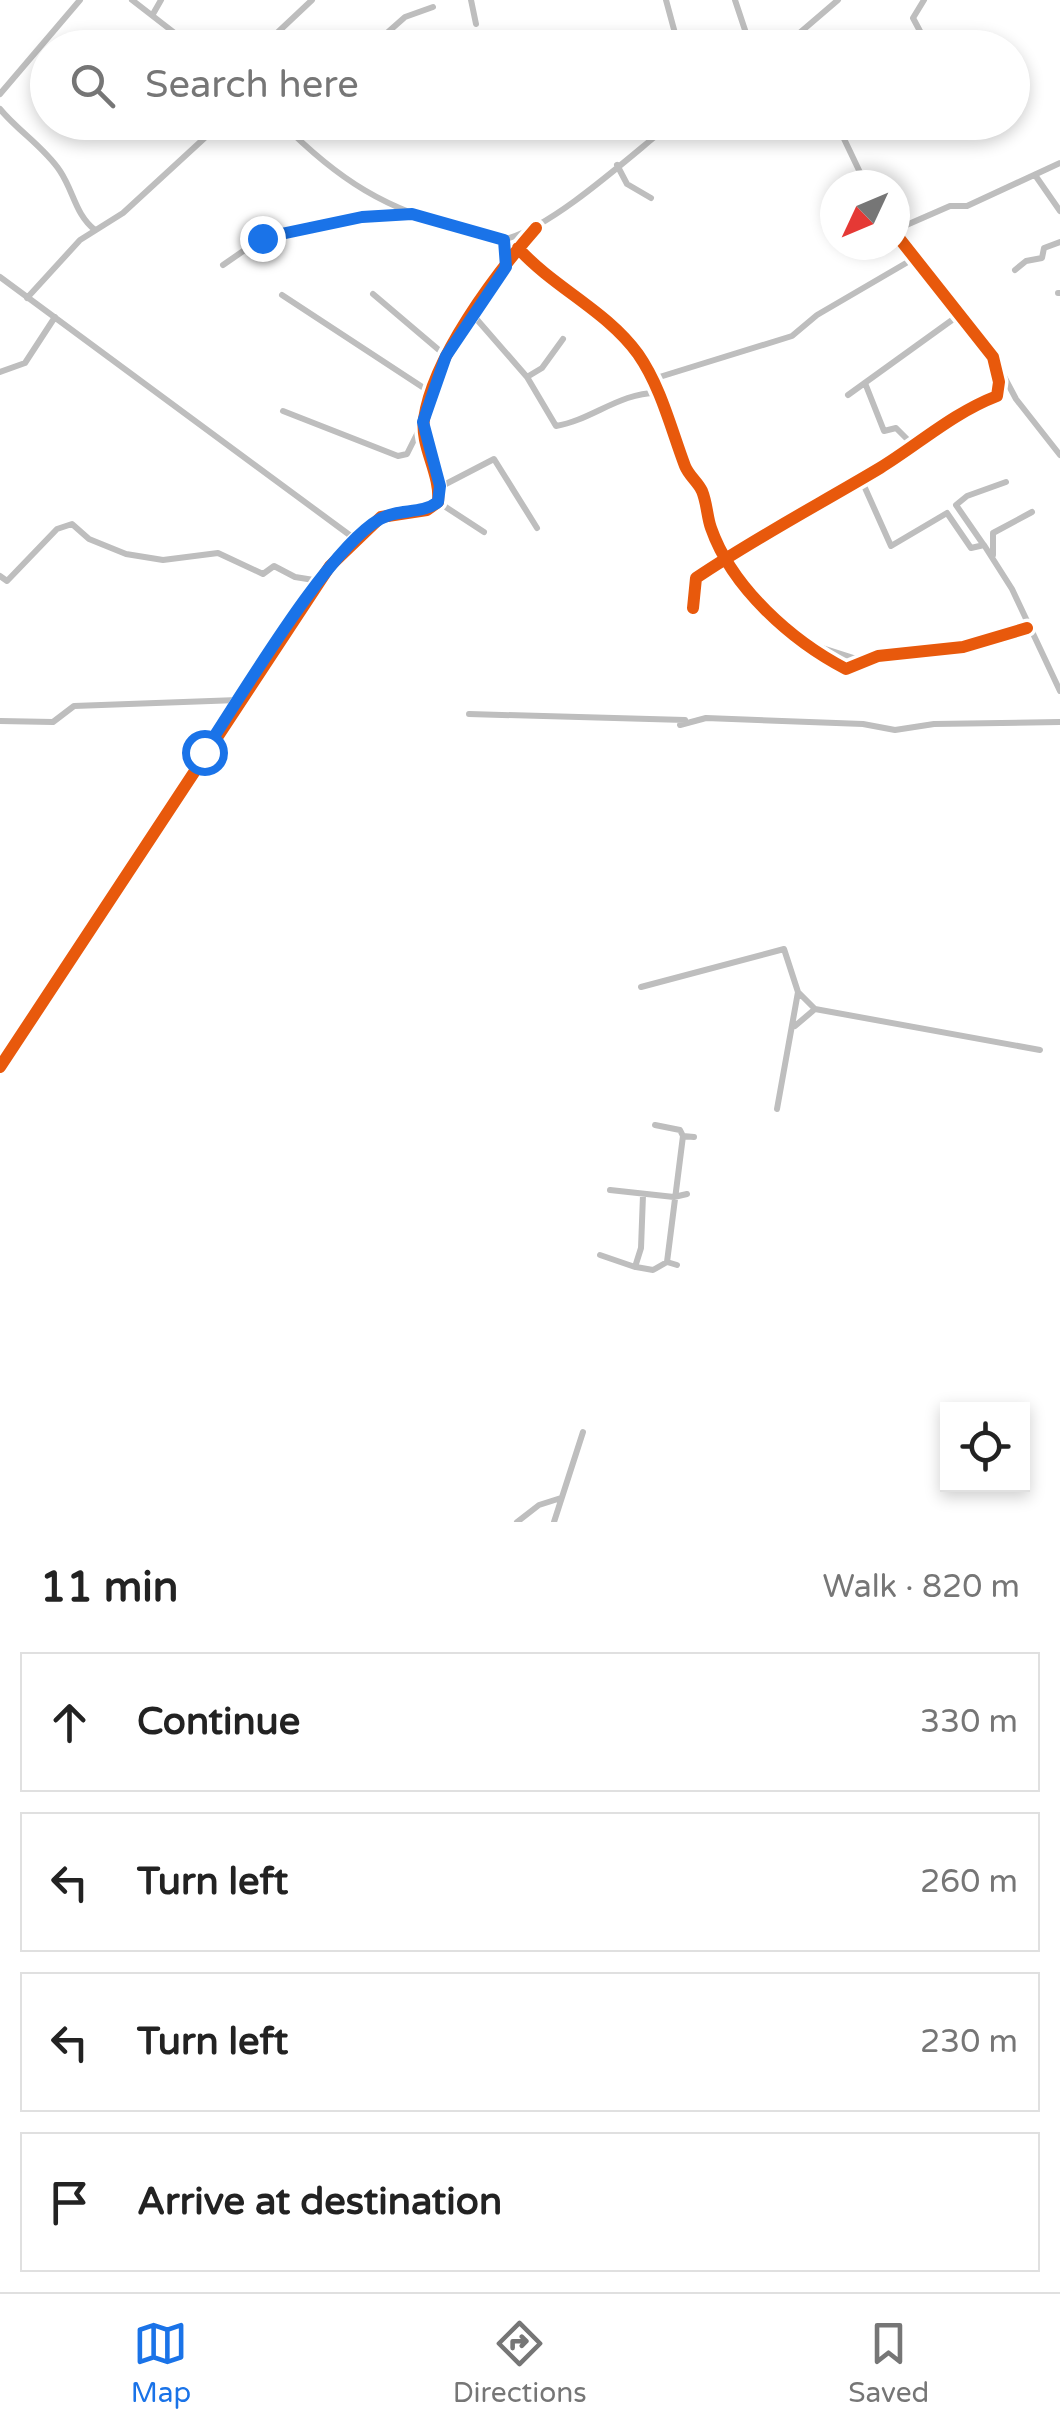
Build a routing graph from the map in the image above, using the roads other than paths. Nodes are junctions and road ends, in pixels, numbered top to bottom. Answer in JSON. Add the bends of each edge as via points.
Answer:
{"nodes":[{"id":1,"x":80,"y":0,"type":"edge"},
{"id":2,"x":132,"y":0,"type":"edge"},
{"id":3,"x":161,"y":0,"type":"edge"},
{"id":4,"x":312,"y":0,"type":"edge"},
{"id":5,"x":471,"y":0,"type":"edge"},
{"id":6,"x":666,"y":0,"type":"edge"},
{"id":7,"x":736,"y":0,"type":"edge"},
{"id":8,"x":838,"y":0,"type":"edge"},
{"id":9,"x":924,"y":0,"type":"edge"},
{"id":10,"x":433,"y":6,"type":"dead end"},
{"id":11,"x":153,"y":14,"type":"junction"},
{"id":12,"x":476,"y":24,"type":"dead end"},
{"id":13,"x":54,"y":30,"type":"edge"},
{"id":14,"x":172,"y":30,"type":"edge"},
{"id":15,"x":280,"y":30,"type":"edge"},
{"id":16,"x":390,"y":30,"type":"edge"},
{"id":17,"x":674,"y":30,"type":"edge"},
{"id":18,"x":745,"y":30,"type":"edge"},
{"id":19,"x":804,"y":30,"type":"edge"},
{"id":20,"x":919,"y":30,"type":"edge"},
{"id":21,"x":30,"y":59,"type":"edge"},
{"id":22,"x":0,"y":94,"type":"edge"},
{"id":23,"x":0,"y":108,"type":"edge"},
{"id":24,"x":30,"y":139,"type":"edge"},
{"id":25,"x":31,"y":140,"type":"edge"},
{"id":26,"x":202,"y":140,"type":"edge"},
{"id":27,"x":299,"y":140,"type":"edge"},
{"id":28,"x":650,"y":140,"type":"edge"},
{"id":29,"x":845,"y":140,"type":"edge"},
{"id":30,"x":1060,"y":163,"type":"edge"},
{"id":31,"x":617,"y":165,"type":"junction"},
{"id":32,"x":859,"y":170,"type":"edge"},
{"id":33,"x":1035,"y":174,"type":"junction"},
{"id":34,"x":651,"y":198,"type":"dead end"},
{"id":35,"x":1060,"y":211,"type":"edge"},
{"id":36,"x":412,"y":214,"type":"junction"},
{"id":37,"x":910,"y":224,"type":"edge"},
{"id":38,"x":536,"y":228,"type":"junction"},
{"id":39,"x":95,"y":230,"type":"junction"},
{"id":40,"x":504,"y":240,"type":"junction"},
{"id":41,"x":1060,"y":242,"type":"edge"},
{"id":42,"x":518,"y":248,"type":"junction"},
{"id":43,"x":910,"y":254,"type":"edge"},
{"id":44,"x":913,"y":259,"type":"junction"},
{"id":45,"x":224,"y":265,"type":"dead end"},
{"id":46,"x":506,"y":267,"type":"junction"},
{"id":47,"x":1014,"y":270,"type":"dead end"},
{"id":48,"x":0,"y":277,"type":"edge"},
{"id":49,"x":373,"y":294,"type":"dead end"},
{"id":50,"x":282,"y":295,"type":"dead end"},
{"id":51,"x":27,"y":298,"type":"junction"},
{"id":52,"x":473,"y":315,"type":"junction"},
{"id":53,"x":960,"y":315,"type":"junction"},
{"id":54,"x":55,"y":317,"type":"junction"},
{"id":55,"x":563,"y":339,"type":"dead end"},
{"id":56,"x":446,"y":356,"type":"junction"},
{"id":57,"x":993,"y":357,"type":"junction"},
{"id":58,"x":0,"y":372,"type":"edge"},
{"id":59,"x":526,"y":377,"type":"junction"},
{"id":60,"x":652,"y":379,"type":"junction"},
{"id":61,"x":865,"y":383,"type":"junction"},
{"id":62,"x":658,"y":393,"type":"junction"},
{"id":63,"x":433,"y":394,"type":"junction"},
{"id":64,"x":848,"y":395,"type":"dead end"},
{"id":65,"x":283,"y":411,"type":"dead end"},
{"id":66,"x":423,"y":422,"type":"junction"},
{"id":67,"x":913,"y":445,"type":"junction"},
{"id":68,"x":1060,"y":454,"type":"edge"},
{"id":69,"x":862,"y":478,"type":"junction"},
{"id":70,"x":1006,"y":482,"type":"dead end"},
{"id":71,"x":440,"y":486,"type":"junction"},
{"id":72,"x":438,"y":502,"type":"junction"},
{"id":73,"x":1032,"y":512,"type":"dead end"},
{"id":74,"x":537,"y":528,"type":"dead end"},
{"id":75,"x":484,"y":532,"type":"dead end"},
{"id":76,"x":356,"y":540,"type":"junction"},
{"id":77,"x":984,"y":545,"type":"junction"},
{"id":78,"x":993,"y":556,"type":"junction"},
{"id":79,"x":726,"y":558,"type":"junction"},
{"id":80,"x":0,"y":576,"type":"edge"},
{"id":81,"x":320,"y":582,"type":"junction"},
{"id":82,"x":692,"y":608,"type":"dead end"},
{"id":83,"x":1027,"y":628,"type":"junction"},
{"id":84,"x":810,"y":644,"type":"junction"},
{"id":85,"x":864,"y":661,"type":"junction"},
{"id":86,"x":1060,"y":690,"type":"edge"},
{"id":87,"x":239,"y":700,"type":"junction"},
{"id":88,"x":469,"y":714,"type":"dead end"},
{"id":89,"x":0,"y":721,"type":"edge"},
{"id":90,"x":1060,"y":722,"type":"edge"},
{"id":91,"x":641,"y":987,"type":"dead end"},
{"id":92,"x":798,"y":992,"type":"junction"},
{"id":93,"x":815,"y":1008,"type":"junction"},
{"id":94,"x":794,"y":1026,"type":"junction"},
{"id":95,"x":1040,"y":1050,"type":"dead end"},
{"id":96,"x":0,"y":1066,"type":"edge"},
{"id":97,"x":777,"y":1109,"type":"dead end"},
{"id":98,"x":656,"y":1125,"type":"dead end"},
{"id":99,"x":683,"y":1136,"type":"junction"},
{"id":100,"x":694,"y":1137,"type":"dead end"},
{"id":101,"x":610,"y":1190,"type":"dead end"},
{"id":102,"x":644,"y":1194,"type":"junction"},
{"id":103,"x":687,"y":1194,"type":"dead end"},
{"id":104,"x":674,"y":1198,"type":"junction"},
{"id":105,"x":600,"y":1255,"type":"dead end"},
{"id":106,"x":666,"y":1262,"type":"junction"},
{"id":107,"x":677,"y":1265,"type":"dead end"},
{"id":108,"x":635,"y":1267,"type":"junction"},
{"id":109,"x":584,"y":1432,"type":"dead end"},
{"id":110,"x":562,"y":1497,"type":"junction"},
{"id":111,"x":517,"y":1522,"type":"edge"},
{"id":112,"x":554,"y":1522,"type":"edge"}],
"edges":[{"from":1,"to":13,"type":"street"},
{"from":2,"to":11,"type":"street"},
{"from":3,"to":11,"type":"street"},
{"from":4,"to":15,"type":"street"},
{"from":5,"to":12,"type":"street"},
{"from":6,"to":17,"type":"street"},
{"from":7,"to":18,"type":"street"},
{"from":8,"to":19,"type":"street"},
{"from":9,"to":20,"type":"street","via":[[913,18]]},
{"from":10,"to":16,"type":"street"},
{"from":11,"to":14,"type":"street"},
{"from":21,"to":22,"type":"street"},
{"from":23,"to":24,"type":"street"},
{"from":25,"to":39,"type":"street","via":[[58,168],[80,218]]},
{"from":26,"to":39,"type":"street"},
{"from":27,"to":36,"type":"street","via":[[372,198]]},
{"from":28,"to":31,"type":"street"},
{"from":29,"to":32,"type":"street"},
{"from":30,"to":33,"type":"street"},
{"from":31,"to":34,"type":"street","via":[[627,184]]},
{"from":31,"to":38,"type":"street"},
{"from":33,"to":35,"type":"street"},
{"from":33,"to":37,"type":"street"},
{"from":36,"to":40,"type":"street"},
{"from":36,"to":45,"type":"street","via":[[262,238]]},
{"from":38,"to":40,"type":"street"},
{"from":38,"to":42,"type":"street"},
{"from":39,"to":51,"type":"street"},
{"from":40,"to":46,"type":"street"},
{"from":41,"to":47,"type":"street"},
{"from":42,"to":46,"type":"street"},
{"from":42,"to":60,"type":"street","via":[[542,276],[618,330]]},
{"from":43,"to":44,"type":"street"},
{"from":44,"to":53,"type":"street"},
{"from":44,"to":60,"type":"street","via":[[792,336]]},
{"from":46,"to":52,"type":"street"},
{"from":48,"to":51,"type":"street"},
{"from":49,"to":56,"type":"street"},
{"from":50,"to":63,"type":"street"},
{"from":51,"to":54,"type":"street"},
{"from":52,"to":56,"type":"street"},
{"from":52,"to":59,"type":"street"},
{"from":53,"to":57,"type":"street"},
{"from":53,"to":61,"type":"street"},
{"from":54,"to":58,"type":"street","via":[[38,349]]},
{"from":54,"to":76,"type":"street"},
{"from":55,"to":59,"type":"street","via":[[542,368]]},
{"from":56,"to":63,"type":"street"},
{"from":57,"to":67,"type":"street","via":[[997,396]]},
{"from":57,"to":68,"type":"street"},
{"from":59,"to":62,"type":"street","via":[[556,426]]},
{"from":60,"to":62,"type":"street"},
{"from":61,"to":64,"type":"street"},
{"from":61,"to":67,"type":"street","via":[[884,432],[896,428]]},
{"from":62,"to":79,"type":"street"},
{"from":63,"to":66,"type":"street"},
{"from":65,"to":66,"type":"street","via":[[398,456],[407,454]]},
{"from":66,"to":71,"type":"street"},
{"from":67,"to":69,"type":"street"},
{"from":69,"to":77,"type":"street","via":[[892,546],[946,512],[971,548]]},
{"from":69,"to":79,"type":"street"},
{"from":70,"to":77,"type":"street","via":[[956,504]]},
{"from":71,"to":72,"type":"street"},
{"from":71,"to":74,"type":"street","via":[[494,459]]},
{"from":72,"to":75,"type":"street"},
{"from":72,"to":76,"type":"street","via":[[382,518]]},
{"from":73,"to":78,"type":"street","via":[[993,533]]},
{"from":76,"to":81,"type":"street"},
{"from":77,"to":78,"type":"street"},
{"from":78,"to":83,"type":"street"},
{"from":79,"to":82,"type":"street","via":[[696,578]]},
{"from":79,"to":84,"type":"street","via":[[786,632]]},
{"from":80,"to":81,"type":"street","via":[[6,581],[57,529],[72,524],[126,554],[163,560],[218,553],[252,571],[263,574],[274,566]]},
{"from":81,"to":87,"type":"street"},
{"from":83,"to":85,"type":"street","via":[[963,647]]},
{"from":83,"to":86,"type":"street"},
{"from":84,"to":85,"type":"street"},
{"from":84,"to":85,"type":"street","via":[[846,669]]},
{"from":87,"to":89,"type":"street","via":[[74,706],[54,722]]},
{"from":87,"to":96,"type":"street"},
{"from":88,"to":90,"type":"street","via":[[895,730]]},
{"from":91,"to":92,"type":"street","via":[[784,949]]},
{"from":92,"to":93,"type":"street"},
{"from":92,"to":94,"type":"street"},
{"from":93,"to":94,"type":"street"},
{"from":93,"to":95,"type":"street"},
{"from":94,"to":97,"type":"street"},
{"from":98,"to":99,"type":"street"},
{"from":99,"to":100,"type":"street"},
{"from":99,"to":104,"type":"street"},
{"from":101,"to":102,"type":"street"},
{"from":102,"to":104,"type":"street"},
{"from":102,"to":108,"type":"street"},
{"from":103,"to":104,"type":"street"},
{"from":104,"to":106,"type":"street"},
{"from":105,"to":108,"type":"street"},
{"from":106,"to":107,"type":"street"},
{"from":106,"to":108,"type":"street","via":[[653,1270]]},
{"from":109,"to":110,"type":"street"},
{"from":110,"to":111,"type":"street"},
{"from":110,"to":112,"type":"street"}]}
